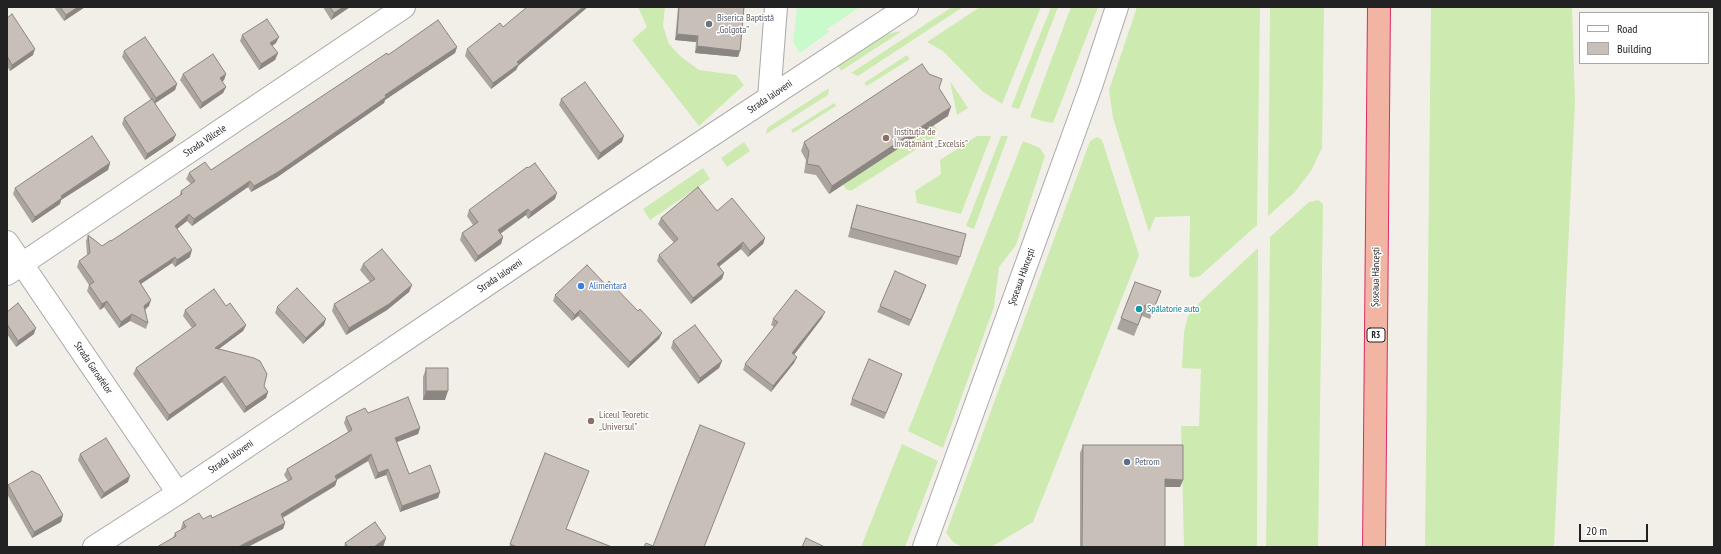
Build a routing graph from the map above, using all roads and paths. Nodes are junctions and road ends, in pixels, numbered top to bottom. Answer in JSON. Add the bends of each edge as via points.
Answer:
{"nodes":[{"id":1,"x":404,"y":7,"type":"edge"},
{"id":2,"x":776,"y":7,"type":"edge"},
{"id":3,"x":907,"y":7,"type":"edge"},
{"id":4,"x":1117,"y":7,"type":"edge"},
{"id":5,"x":1379,"y":7,"type":"edge"},
{"id":6,"x":768,"y":98,"type":"junction"},
{"id":7,"x":7,"y":242,"type":"edge"},
{"id":8,"x":15,"y":269,"type":"edge"},
{"id":9,"x":178,"y":493,"type":"junction"},
{"id":10,"x":94,"y":547,"type":"edge"},
{"id":11,"x":924,"y":547,"type":"edge"},
{"id":12,"x":1374,"y":547,"type":"edge"}],
"edges":[{"from":1,"to":8,"type":"street","name":"Strada Vâlcele"},
{"from":2,"to":6,"type":"street"},
{"from":3,"to":6,"type":"street","name":"Strada Ialoveni"},
{"from":4,"to":11,"type":"street","name":"Șoseaua Hâncești","via":[[1091,86]]},
{"from":5,"to":12,"type":"highway","name":"Șoseaua Hâncești","number":"R3"},
{"from":6,"to":9,"type":"street","name":"Strada Ialoveni"},
{"from":7,"to":8,"type":"street","name":"Strada Garoafelor"},
{"from":8,"to":9,"type":"street","name":"Strada Garoafelor"},
{"from":9,"to":10,"type":"street","name":"Strada Ialoveni"}]}
